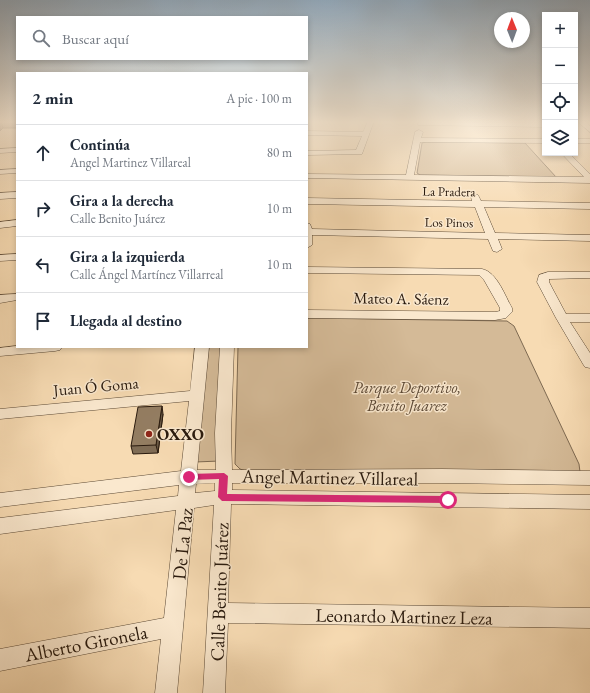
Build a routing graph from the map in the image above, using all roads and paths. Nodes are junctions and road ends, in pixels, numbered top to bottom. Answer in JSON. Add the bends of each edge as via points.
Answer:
{"nodes":[{"id":1,"x":415,"y":153,"type":"edge"},
{"id":2,"x":568,"y":156,"type":"edge"},
{"id":3,"x":16,"y":171,"type":"edge"},
{"id":4,"x":0,"y":172,"type":"edge"},
{"id":5,"x":308,"y":176,"type":"edge"},
{"id":6,"x":410,"y":178,"type":"junction"},
{"id":7,"x":467,"y":179,"type":"junction"},
{"id":8,"x":590,"y":180,"type":"edge"},
{"id":9,"x":16,"y":195,"type":"edge"},
{"id":10,"x":0,"y":196,"type":"edge"},
{"id":11,"x":475,"y":196,"type":"junction"},
{"id":12,"x":308,"y":201,"type":"edge"},
{"id":13,"x":590,"y":206,"type":"edge"},
{"id":14,"x":16,"y":223,"type":"edge"},
{"id":15,"x":0,"y":225,"type":"edge"},
{"id":16,"x":308,"y":229,"type":"edge"},
{"id":17,"x":492,"y":236,"type":"junction"},
{"id":18,"x":590,"y":238,"type":"edge"},
{"id":19,"x":497,"y":249,"type":"dead end"},
{"id":20,"x":16,"y":257,"type":"edge"},
{"id":21,"x":0,"y":258,"type":"edge"},
{"id":22,"x":308,"y":270,"type":"edge"},
{"id":23,"x":590,"y":275,"type":"edge"},
{"id":24,"x":16,"y":297,"type":"edge"},
{"id":25,"x":0,"y":298,"type":"edge"},
{"id":26,"x":308,"y":314,"type":"edge"},
{"id":27,"x":562,"y":318,"type":"junction"},
{"id":28,"x":590,"y":318,"type":"edge"},
{"id":29,"x":44,"y":348,"type":"edge"},
{"id":30,"x":202,"y":348,"type":"edge"},
{"id":31,"x":227,"y":348,"type":"edge"},
{"id":32,"x":0,"y":352,"type":"edge"},
{"id":33,"x":589,"y":362,"type":"edge"},
{"id":34,"x":196,"y":395,"type":"junction"},
{"id":35,"x":0,"y":414,"type":"edge"},
{"id":36,"x":224,"y":476,"type":"junction"},
{"id":37,"x":189,"y":477,"type":"junction"},
{"id":38,"x":590,"y":478,"type":"edge"},
{"id":39,"x":222,"y":497,"type":"junction"},
{"id":40,"x":0,"y":500,"type":"edge"},
{"id":41,"x":186,"y":501,"type":"junction"},
{"id":42,"x":590,"y":502,"type":"edge"},
{"id":43,"x":0,"y":526,"type":"edge"},
{"id":44,"x":218,"y":613,"type":"junction"},
{"id":45,"x":590,"y":618,"type":"edge"},
{"id":46,"x":173,"y":626,"type":"junction"},
{"id":47,"x":0,"y":660,"type":"edge"},
{"id":48,"x":166,"y":693,"type":"edge"},
{"id":49,"x":214,"y":693,"type":"edge"}],
"edges":[{"from":1,"to":6,"type":"street"},
{"from":2,"to":8,"type":"street"},
{"from":3,"to":4,"type":"street"},
{"from":5,"to":6,"type":"street"},
{"from":6,"to":7,"type":"street"},
{"from":7,"to":8,"type":"street"},
{"from":7,"to":11,"type":"street"},
{"from":9,"to":10,"type":"street"},
{"from":11,"to":12,"type":"street","name":"La Pradera"},
{"from":11,"to":13,"type":"street","name":"La Pradera"},
{"from":11,"to":17,"type":"street"},
{"from":14,"to":15,"type":"street"},
{"from":16,"to":17,"type":"street","name":"Los Pinos"},
{"from":17,"to":18,"type":"street","name":"Los Pinos"},
{"from":17,"to":19,"type":"street"},
{"from":20,"to":21,"type":"street"},
{"from":22,"to":26,"type":"street","name":"Mateo A. Sáenz","via":[[476,272],[486,274],[506,308],[502,315],[495,316]]},
{"from":23,"to":27,"type":"street","via":[[556,274],[543,277],[543,282]]},
{"from":24,"to":25,"type":"street"},
{"from":27,"to":28,"type":"street"},
{"from":27,"to":33,"type":"street"},
{"from":29,"to":32,"type":"street"},
{"from":30,"to":34,"type":"street","name":"De La Paz"},
{"from":31,"to":36,"type":"street","name":"Calle Benito Juárez"},
{"from":34,"to":35,"type":"street","name":"Juan Ó Goma"},
{"from":34,"to":37,"type":"street","name":"De La Paz"},
{"from":36,"to":37,"type":"street"},
{"from":36,"to":38,"type":"street"},
{"from":36,"to":39,"type":"street","name":"Calle Benito Juárez"},
{"from":37,"to":40,"type":"street"},
{"from":37,"to":41,"type":"street","name":"De La Paz"},
{"from":39,"to":41,"type":"street","name":"Angel Martinez Villareal"},
{"from":39,"to":42,"type":"street","name":"Angel Martinez Villareal"},
{"from":39,"to":44,"type":"street","name":"Calle Benito Juárez"},
{"from":41,"to":43,"type":"street","name":"Angel Martinez Villareal"},
{"from":41,"to":46,"type":"street","name":"De La Paz"},
{"from":44,"to":45,"type":"street","name":"Leonardo Martinez Leza"},
{"from":44,"to":49,"type":"street","name":"Calle Benito Juárez"},
{"from":46,"to":47,"type":"street","name":"Alberto Gironela"},
{"from":46,"to":48,"type":"street","name":"De La Paz"}]}
